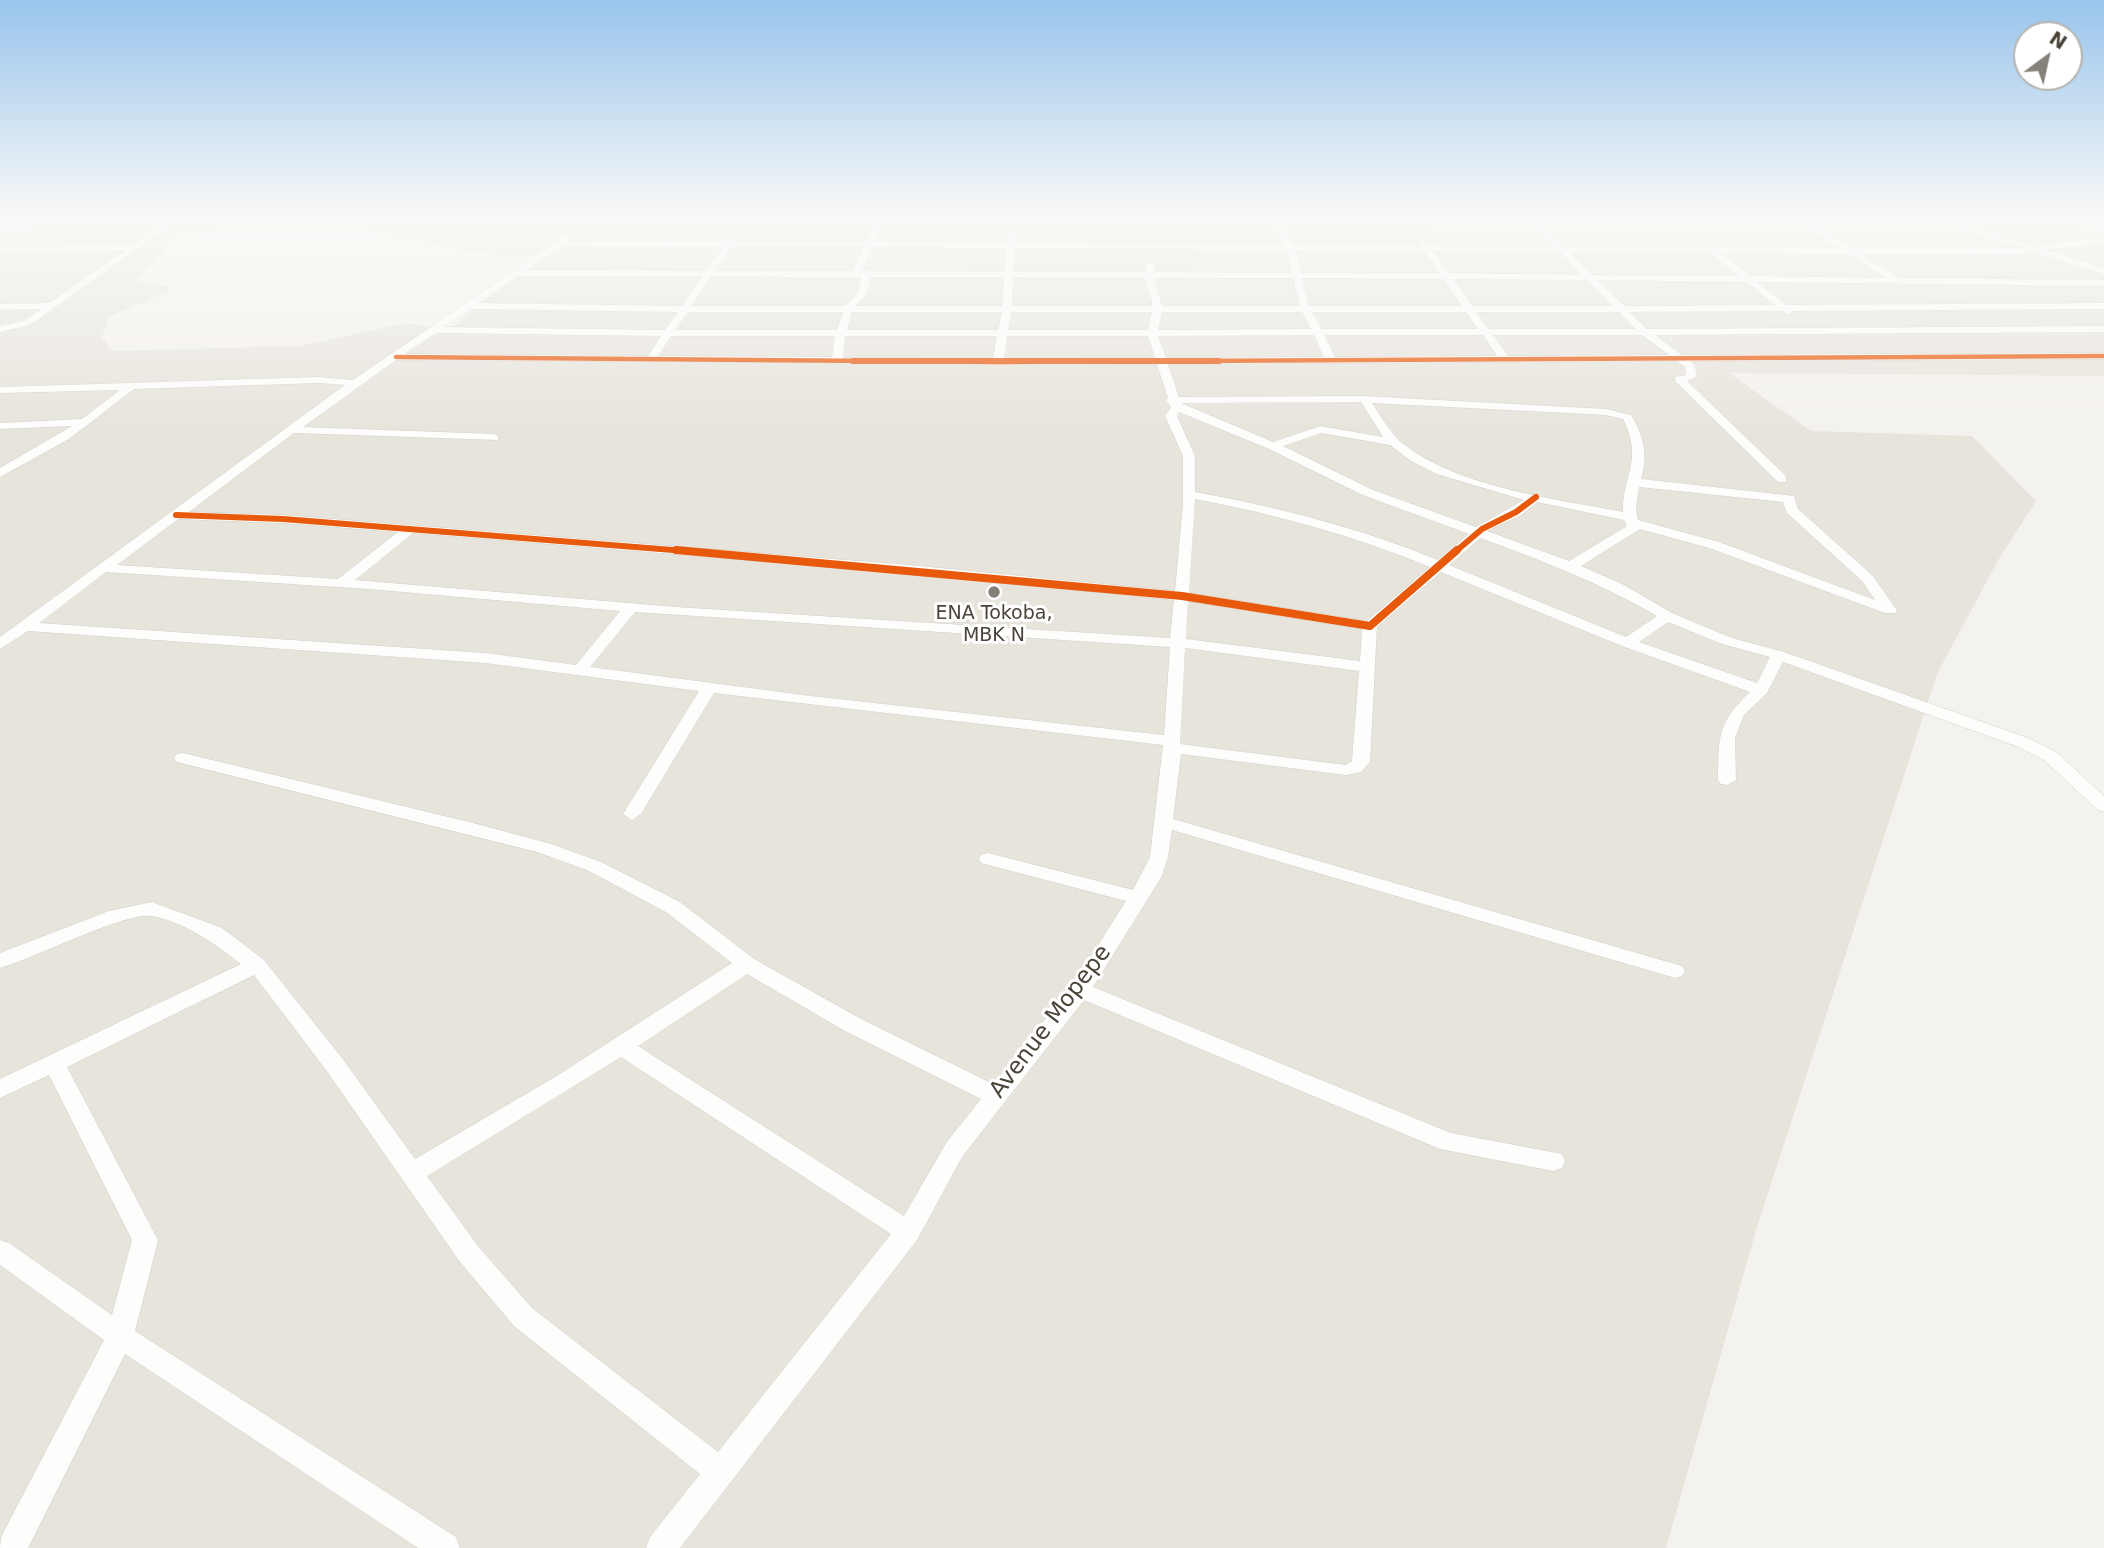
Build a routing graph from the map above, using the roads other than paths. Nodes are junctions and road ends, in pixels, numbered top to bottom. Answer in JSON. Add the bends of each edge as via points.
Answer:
{"nodes":[{"id":1,"x":73,"y":289,"type":"edge"},
{"id":2,"x":494,"y":289,"type":"edge"},
{"id":3,"x":696,"y":289,"type":"edge"},
{"id":4,"x":861,"y":289,"type":"edge"},
{"id":5,"x":1009,"y":289,"type":"edge"},
{"id":6,"x":1153,"y":289,"type":"edge"},
{"id":7,"x":1301,"y":289,"type":"edge"},
{"id":8,"x":1454,"y":289,"type":"edge"},
{"id":9,"x":1603,"y":289,"type":"edge"},
{"id":10,"x":1760,"y":289,"type":"edge"},
{"id":11,"x":1911,"y":289,"type":"edge"},
{"id":12,"x":50,"y":306,"type":"junction"},
{"id":13,"x":471,"y":306,"type":"junction"},
{"id":14,"x":2104,"y":306,"type":"edge"},
{"id":15,"x":0,"y":307,"type":"edge"},
{"id":16,"x":849,"y":307,"type":"junction"},
{"id":17,"x":1938,"y":307,"type":"junction"},
{"id":18,"x":1007,"y":308,"type":"junction"},
{"id":19,"x":1158,"y":308,"type":"junction"},
{"id":20,"x":1305,"y":308,"type":"junction"},
{"id":21,"x":684,"y":309,"type":"junction"},
{"id":22,"x":1467,"y":309,"type":"junction"},
{"id":23,"x":1622,"y":309,"type":"junction"},
{"id":24,"x":1785,"y":309,"type":"junction"},
{"id":25,"x":1796,"y":316,"type":"dead end"},
{"id":26,"x":1806,"y":324,"type":"dead end"},
{"id":27,"x":0,"y":329,"type":"edge"},
{"id":28,"x":2104,"y":329,"type":"edge"},
{"id":29,"x":436,"y":330,"type":"junction"},
{"id":30,"x":1973,"y":330,"type":"junction"},
{"id":31,"x":841,"y":331,"type":"junction"},
{"id":32,"x":1817,"y":331,"type":"junction"},
{"id":33,"x":1003,"y":332,"type":"junction"},
{"id":34,"x":1152,"y":332,"type":"junction"},
{"id":35,"x":1318,"y":332,"type":"junction"},
{"id":36,"x":1484,"y":332,"type":"junction"},
{"id":37,"x":1644,"y":332,"type":"junction"},
{"id":38,"x":669,"y":333,"type":"junction"},
{"id":39,"x":2104,"y":356,"type":"edge"},
{"id":40,"x":397,"y":357,"type":"junction"},
{"id":41,"x":2018,"y":357,"type":"junction"},
{"id":42,"x":1681,"y":358,"type":"junction"},
{"id":43,"x":650,"y":360,"type":"junction"},
{"id":44,"x":1158,"y":360,"type":"junction"},
{"id":45,"x":1331,"y":360,"type":"junction"},
{"id":46,"x":1505,"y":360,"type":"junction"},
{"id":47,"x":837,"y":361,"type":"junction"},
{"id":48,"x":998,"y":362,"type":"junction"},
{"id":49,"x":355,"y":383,"type":"junction"},
{"id":50,"x":130,"y":387,"type":"junction"},
{"id":51,"x":0,"y":390,"type":"edge"},
{"id":52,"x":1364,"y":399,"type":"junction"},
{"id":53,"x":1174,"y":404,"type":"junction"},
{"id":54,"x":85,"y":422,"type":"junction"},
{"id":55,"x":0,"y":426,"type":"edge"},
{"id":56,"x":294,"y":430,"type":"junction"},
{"id":57,"x":494,"y":438,"type":"dead end"},
{"id":58,"x":1394,"y":442,"type":"junction"},
{"id":59,"x":1273,"y":446,"type":"junction"},
{"id":60,"x":22,"y":460,"type":"junction"},
{"id":61,"x":0,"y":461,"type":"edge"},
{"id":62,"x":0,"y":473,"type":"edge"},
{"id":63,"x":1782,"y":479,"type":"dead end"},
{"id":64,"x":1632,"y":482,"type":"junction"},
{"id":65,"x":1188,"y":494,"type":"junction"},
{"id":66,"x":1536,"y":497,"type":"junction"},
{"id":67,"x":176,"y":515,"type":"junction"},
{"id":68,"x":1631,"y":519,"type":"junction"},
{"id":69,"x":410,"y":529,"type":"junction"},
{"id":70,"x":1482,"y":532,"type":"junction"},
{"id":71,"x":1440,"y":565,"type":"junction"},
{"id":72,"x":1570,"y":566,"type":"junction"},
{"id":73,"x":102,"y":568,"type":"junction"},
{"id":74,"x":341,"y":583,"type":"junction"},
{"id":75,"x":1182,"y":596,"type":"junction"},
{"id":76,"x":632,"y":607,"type":"junction"},
{"id":77,"x":1667,"y":616,"type":"junction"},
{"id":78,"x":24,"y":626,"type":"junction"},
{"id":79,"x":1370,"y":626,"type":"junction"},
{"id":80,"x":1178,"y":643,"type":"junction"},
{"id":81,"x":1627,"y":643,"type":"junction"},
{"id":82,"x":0,"y":644,"type":"edge"},
{"id":83,"x":1779,"y":655,"type":"junction"},
{"id":84,"x":1367,"y":667,"type":"junction"},
{"id":85,"x":580,"y":670,"type":"junction"},
{"id":86,"x":709,"y":688,"type":"junction"},
{"id":87,"x":1761,"y":690,"type":"junction"},
{"id":88,"x":1172,"y":744,"type":"junction"},
{"id":89,"x":183,"y":758,"type":"dead end"},
{"id":90,"x":1727,"y":780,"type":"dead end"},
{"id":91,"x":2104,"y":806,"type":"edge"},
{"id":92,"x":632,"y":814,"type":"dead end"},
{"id":93,"x":1164,"y":822,"type":"junction"},
{"id":94,"x":988,"y":859,"type":"dead end"},
{"id":95,"x":1139,"y":898,"type":"junction"},
{"id":96,"x":0,"y":961,"type":"edge"},
{"id":97,"x":747,"y":964,"type":"junction"},
{"id":98,"x":257,"y":965,"type":"junction"},
{"id":99,"x":1675,"y":971,"type":"dead end"},
{"id":100,"x":1080,"y":990,"type":"junction"},
{"id":101,"x":620,"y":1045,"type":"junction"},
{"id":102,"x":54,"y":1063,"type":"junction"},
{"id":103,"x":0,"y":1089,"type":"edge"},
{"id":104,"x":995,"y":1096,"type":"junction"},
{"id":105,"x":1553,"y":1161,"type":"dead end"},
{"id":106,"x":412,"y":1174,"type":"junction"},
{"id":107,"x":908,"y":1231,"type":"junction"},
{"id":108,"x":0,"y":1251,"type":"edge"},
{"id":109,"x":120,"y":1336,"type":"junction"},
{"id":110,"x":719,"y":1471,"type":"junction"},
{"id":111,"x":12,"y":1548,"type":"edge"},
{"id":112,"x":445,"y":1548,"type":"edge"},
{"id":113,"x":661,"y":1548,"type":"edge"}],
"edges":[{"from":1,"to":12,"type":"street"},
{"from":2,"to":13,"type":"street"},
{"from":3,"to":21,"type":"street"},
{"from":4,"to":16,"type":"street"},
{"from":5,"to":18,"type":"street"},
{"from":6,"to":19,"type":"street"},
{"from":7,"to":20,"type":"street"},
{"from":8,"to":22,"type":"street"},
{"from":9,"to":23,"type":"street"},
{"from":10,"to":24,"type":"street"},
{"from":11,"to":17,"type":"street"},
{"from":12,"to":15,"type":"street"},
{"from":12,"to":27,"type":"street","via":[[27,323]]},
{"from":13,"to":21,"type":"street"},
{"from":13,"to":29,"type":"street"},
{"from":14,"to":17,"type":"street"},
{"from":16,"to":18,"type":"street"},
{"from":16,"to":21,"type":"street"},
{"from":16,"to":31,"type":"street"},
{"from":17,"to":24,"type":"street"},
{"from":17,"to":30,"type":"street"},
{"from":18,"to":19,"type":"street"},
{"from":18,"to":33,"type":"street"},
{"from":19,"to":20,"type":"street"},
{"from":19,"to":34,"type":"street"},
{"from":20,"to":22,"type":"street"},
{"from":20,"to":35,"type":"street"},
{"from":21,"to":38,"type":"street"},
{"from":22,"to":23,"type":"street"},
{"from":22,"to":36,"type":"street"},
{"from":23,"to":24,"type":"street"},
{"from":23,"to":37,"type":"street"},
{"from":24,"to":25,"type":"street"},
{"from":26,"to":32,"type":"street"},
{"from":28,"to":30,"type":"street"},
{"from":29,"to":38,"type":"street"},
{"from":29,"to":40,"type":"street"},
{"from":30,"to":32,"type":"street"},
{"from":30,"to":41,"type":"street"},
{"from":31,"to":33,"type":"street"},
{"from":31,"to":38,"type":"street"},
{"from":31,"to":47,"type":"street"},
{"from":32,"to":37,"type":"street"},
{"from":33,"to":34,"type":"street"},
{"from":33,"to":48,"type":"street"},
{"from":34,"to":35,"type":"street"},
{"from":34,"to":44,"type":"street"},
{"from":35,"to":36,"type":"street"},
{"from":35,"to":45,"type":"street"},
{"from":36,"to":37,"type":"street"},
{"from":36,"to":46,"type":"street"},
{"from":37,"to":42,"type":"street"},
{"from":38,"to":43,"type":"street"},
{"from":39,"to":41,"type":"street"},
{"from":40,"to":43,"type":"street"},
{"from":40,"to":49,"type":"street"},
{"from":41,"to":42,"type":"street"},
{"from":42,"to":46,"type":"street"},
{"from":42,"to":63,"type":"street","via":[[1690,366],[1692,376],[1679,379]]},
{"from":43,"to":47,"type":"street"},
{"from":44,"to":45,"type":"street"},
{"from":44,"to":48,"type":"street"},
{"from":44,"to":53,"type":"street"},
{"from":45,"to":46,"type":"street"},
{"from":47,"to":48,"type":"street"},
{"from":49,"to":50,"type":"street","via":[[319,380]]},
{"from":49,"to":56,"type":"street"},
{"from":50,"to":51,"type":"street"},
{"from":50,"to":54,"type":"street"},
{"from":52,"to":53,"type":"street"},
{"from":52,"to":58,"type":"street"},
{"from":52,"to":64,"type":"street","via":[[1627,416],[1637,433],[1637,473]]},
{"from":53,"to":59,"type":"street"},
{"from":53,"to":65,"type":"street","name":"Avenue Mopepe","via":[[1171,416],[1189,456]]},
{"from":54,"to":55,"type":"street"},
{"from":54,"to":60,"type":"street"},
{"from":56,"to":57,"type":"street"},
{"from":56,"to":67,"type":"street"},
{"from":58,"to":59,"type":"street","via":[[1320,429]]},
{"from":58,"to":66,"type":"street","via":[[1442,471]]},
{"from":59,"to":70,"type":"street","via":[[1369,493]]},
{"from":60,"to":61,"type":"street"},
{"from":60,"to":62,"type":"street"},
{"from":64,"to":68,"type":"street"},
{"from":64,"to":68,"type":"street","via":[[1789,499],[1792,510],[1867,578],[1890,610]]},
{"from":65,"to":71,"type":"street","via":[[1332,527]]},
{"from":65,"to":75,"type":"street","name":"Avenue Mopepe"},
{"from":66,"to":68,"type":"street"},
{"from":66,"to":70,"type":"street"},
{"from":67,"to":69,"type":"street"},
{"from":67,"to":73,"type":"street"},
{"from":68,"to":72,"type":"street","via":[[1634,527]]},
{"from":69,"to":74,"type":"street"},
{"from":69,"to":75,"type":"street"},
{"from":70,"to":71,"type":"street"},
{"from":70,"to":72,"type":"street"},
{"from":71,"to":79,"type":"street"},
{"from":71,"to":81,"type":"street"},
{"from":72,"to":77,"type":"street"},
{"from":73,"to":74,"type":"street"},
{"from":73,"to":78,"type":"street"},
{"from":74,"to":76,"type":"street"},
{"from":75,"to":79,"type":"street"},
{"from":75,"to":80,"type":"street","name":"Avenue Mopepe"},
{"from":76,"to":80,"type":"street"},
{"from":76,"to":85,"type":"street"},
{"from":77,"to":81,"type":"street"},
{"from":77,"to":83,"type":"street","via":[[1727,641]]},
{"from":78,"to":82,"type":"street"},
{"from":78,"to":85,"type":"street","via":[[405,651]]},
{"from":79,"to":84,"type":"street"},
{"from":80,"to":84,"type":"street"},
{"from":80,"to":88,"type":"street","name":"Avenue Mopepe"},
{"from":81,"to":87,"type":"street"},
{"from":83,"to":87,"type":"street"},
{"from":83,"to":91,"type":"street","via":[[2050,756]]},
{"from":84,"to":88,"type":"street","via":[[1361,762],[1355,768]]},
{"from":85,"to":86,"type":"street"},
{"from":86,"to":88,"type":"street"},
{"from":86,"to":92,"type":"street"},
{"from":87,"to":90,"type":"street","via":[[1737,713],[1727,738]]},
{"from":88,"to":93,"type":"street","name":"Avenue Mopepe"},
{"from":89,"to":97,"type":"street","via":[[473,830],[594,866],[673,908]]},
{"from":93,"to":95,"type":"street","name":"Avenue Mopepe","via":[[1159,857]]},
{"from":93,"to":99,"type":"street"},
{"from":94,"to":95,"type":"street"},
{"from":95,"to":100,"type":"street","name":"Avenue Mopepe"},
{"from":96,"to":98,"type":"street","via":[[116,916],[152,909],[215,933]]},
{"from":97,"to":101,"type":"street"},
{"from":97,"to":104,"type":"street","via":[[853,1025]]},
{"from":98,"to":102,"type":"street"},
{"from":98,"to":106,"type":"street"},
{"from":100,"to":104,"type":"street","name":"Avenue Mopepe"},
{"from":100,"to":105,"type":"street","via":[[1448,1142]]},
{"from":101,"to":106,"type":"street"},
{"from":101,"to":107,"type":"street"},
{"from":102,"to":103,"type":"street"},
{"from":102,"to":109,"type":"street","via":[[145,1240]]},
{"from":104,"to":107,"type":"street","name":"Avenue Mopepe","via":[[954,1150]]},
{"from":106,"to":110,"type":"street","via":[[469,1254],[523,1317]]},
{"from":107,"to":110,"type":"street","name":"Avenue Mopepe"},
{"from":108,"to":109,"type":"street"},
{"from":109,"to":111,"type":"street"},
{"from":109,"to":112,"type":"street"},
{"from":110,"to":113,"type":"street","name":"Avenue Mopepe"}]}
